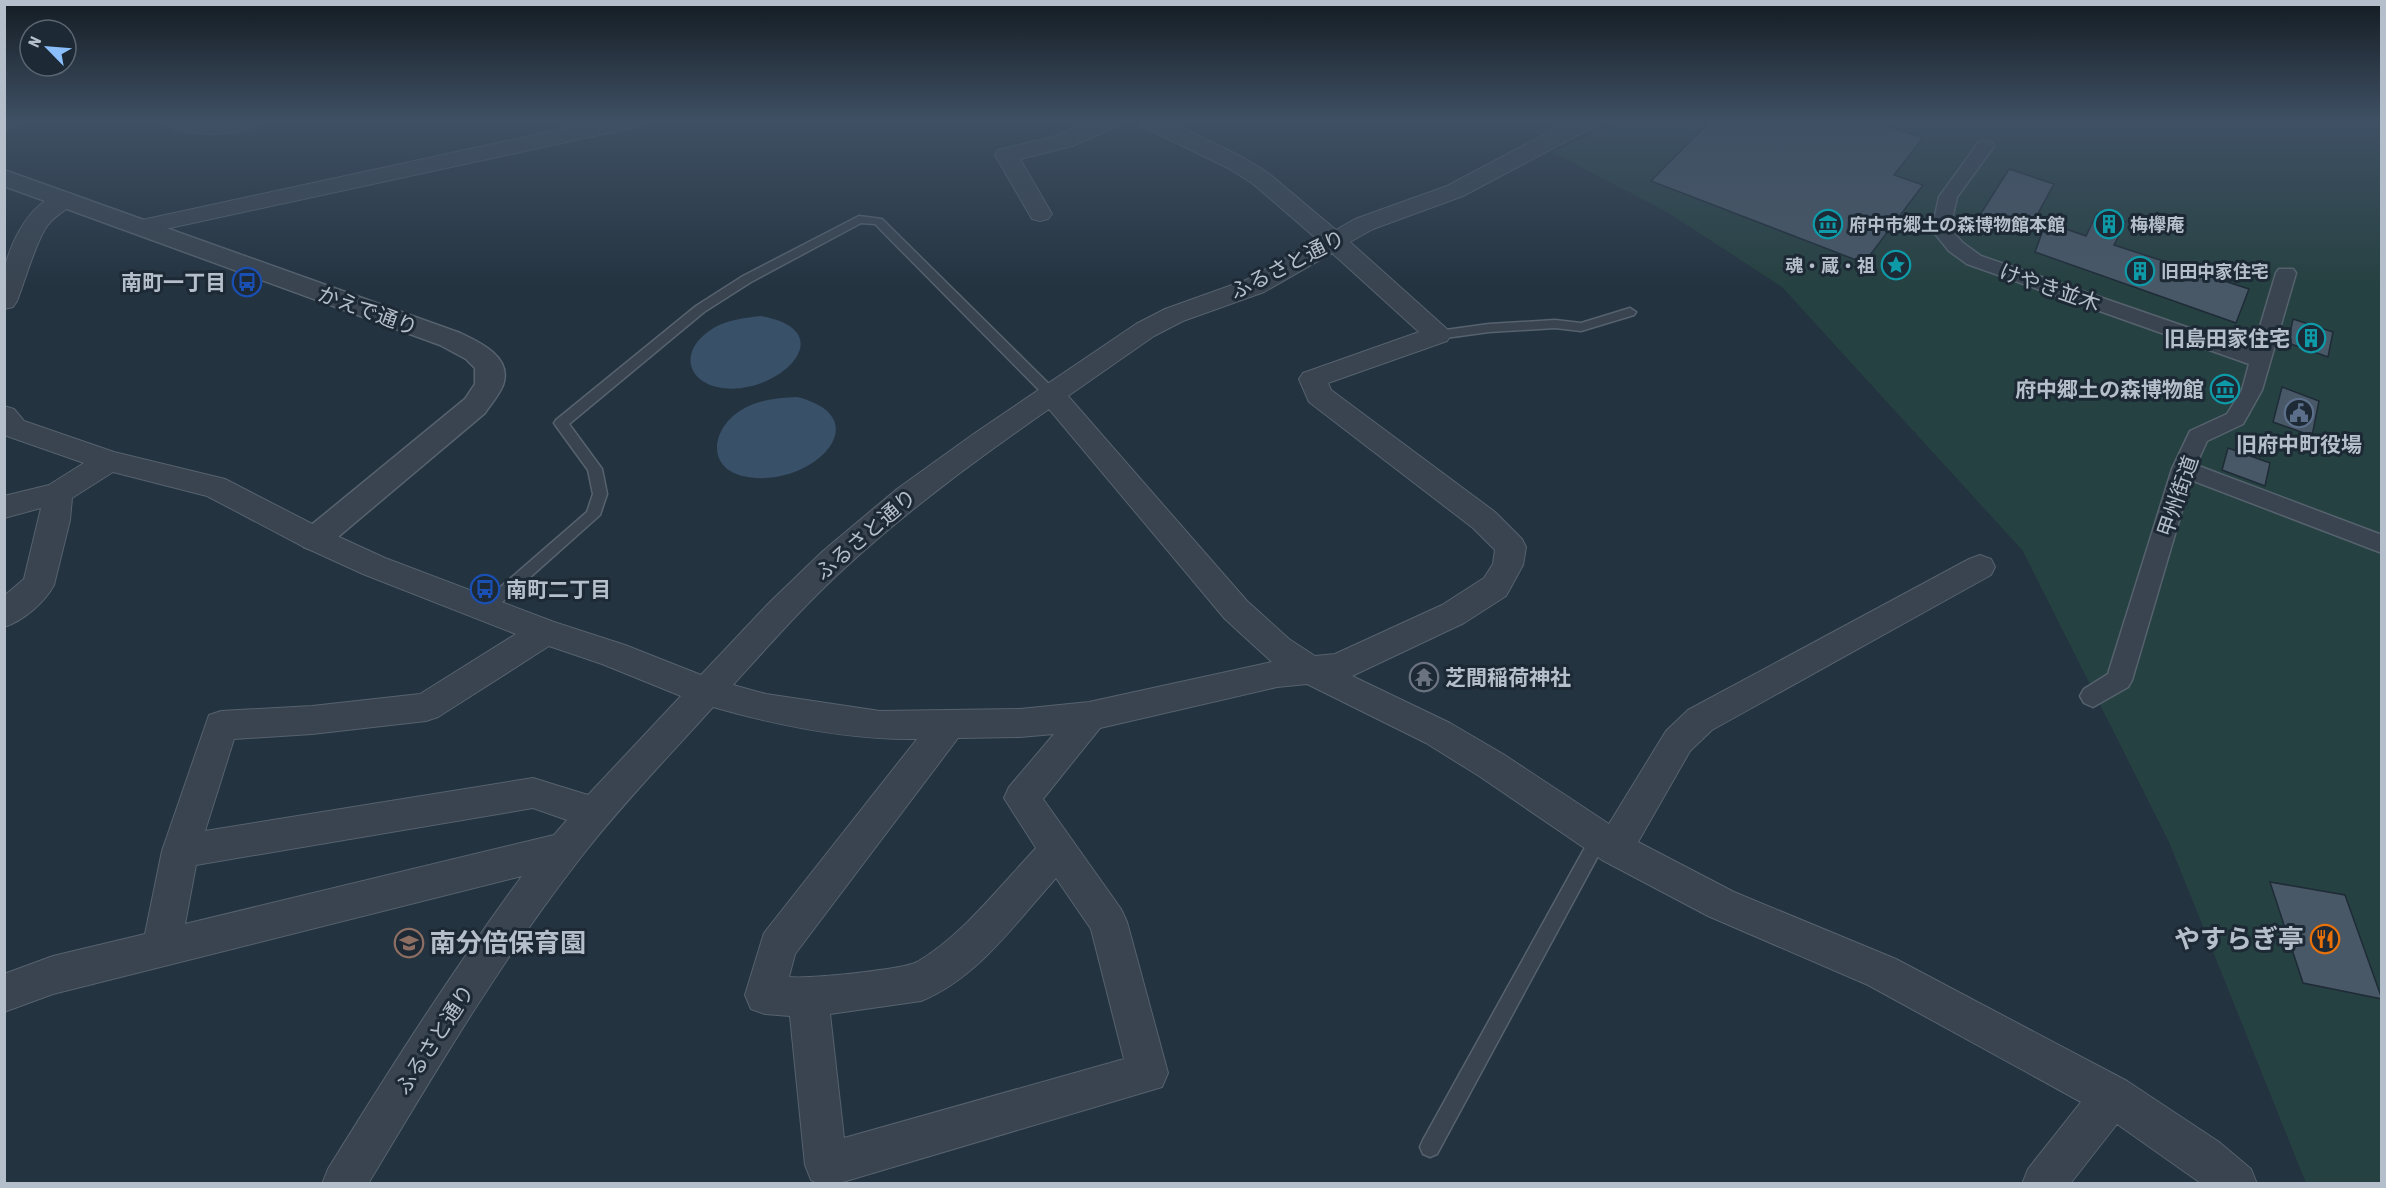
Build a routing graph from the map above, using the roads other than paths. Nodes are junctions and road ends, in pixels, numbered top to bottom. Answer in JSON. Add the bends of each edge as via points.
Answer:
{"nodes":[{"id":1,"x":375,"y":176,"type":"edge"},
{"id":2,"x":1018,"y":176,"type":"edge"},
{"id":3,"x":1255,"y":176,"type":"edge"},
{"id":4,"x":1482,"y":176,"type":"edge"},
{"id":5,"x":1963,"y":176,"type":"edge"},
{"id":6,"x":4,"y":177,"type":"edge"},
{"id":7,"x":64,"y":199,"type":"junction"},
{"id":8,"x":1040,"y":214,"type":"dead end"},
{"id":9,"x":142,"y":227,"type":"junction"},
{"id":10,"x":1332,"y":241,"type":"junction"},
{"id":11,"x":2286,"y":273,"type":"dead end"},
{"id":12,"x":4,"y":301,"type":"edge"},
{"id":13,"x":1630,"y":312,"type":"dead end"},
{"id":14,"x":1438,"y":335,"type":"junction"},
{"id":15,"x":2260,"y":360,"type":"junction"},
{"id":16,"x":1052,"y":395,"type":"junction"},
{"id":17,"x":8,"y":424,"type":"edge"},
{"id":18,"x":109,"y":461,"type":"junction"},
{"id":19,"x":2183,"y":469,"type":"junction"},
{"id":20,"x":58,"y":493,"type":"junction"},
{"id":21,"x":4,"y":507,"type":"edge"},
{"id":22,"x":315,"y":539,"type":"junction"},
{"id":23,"x":2382,"y":544,"type":"edge"},
{"id":24,"x":1980,"y":567,"type":"dead end"},
{"id":25,"x":486,"y":608,"type":"junction"},
{"id":26,"x":4,"y":615,"type":"edge"},
{"id":27,"x":545,"y":632,"type":"junction"},
{"id":28,"x":1311,"y":671,"type":"junction"},
{"id":29,"x":707,"y":691,"type":"junction"},
{"id":30,"x":2093,"y":696,"type":"dead end"},
{"id":31,"x":1089,"y":716,"type":"junction"},
{"id":32,"x":947,"y":726,"type":"junction"},
{"id":33,"x":595,"y":813,"type":"junction"},
{"id":34,"x":1607,"y":843,"type":"junction"},
{"id":35,"x":566,"y":849,"type":"junction"},
{"id":36,"x":1058,"y":850,"type":"junction"},
{"id":37,"x":180,"y":851,"type":"junction"},
{"id":38,"x":161,"y":948,"type":"junction"},
{"id":39,"x":4,"y":993,"type":"edge"},
{"id":40,"x":808,"y":998,"type":"junction"},
{"id":41,"x":2112,"y":1096,"type":"junction"},
{"id":42,"x":1430,"y":1147,"type":"dead end"},
{"id":43,"x":343,"y":1184,"type":"edge"},
{"id":44,"x":2043,"y":1184,"type":"edge"},
{"id":45,"x":2236,"y":1184,"type":"edge"}],
"edges":[{"from":1,"to":9,"type":"street"},
{"from":2,"to":8,"type":"street"},
{"from":3,"to":10,"type":"street","via":[[1290,202]]},
{"from":4,"to":10,"type":"street","name":"ふるさと通り","via":[[1455,191],[1364,224]]},
{"from":5,"to":15,"type":"street","name":"けやき並木","via":[[1948,197],[1941,230],[1974,260]]},
{"from":6,"to":7,"type":"street","name":"かえで通り"},
{"from":7,"to":9,"type":"street","name":"かえで通り"},
{"from":7,"to":12,"type":"street","via":[[47,210],[33,228]]},
{"from":9,"to":22,"type":"street","name":"かえで通り","via":[[450,339],[476,352],[489,366],[489,384],[475,406]]},
{"from":10,"to":14,"type":"street"},
{"from":10,"to":16,"type":"street","name":"ふるさと通り","via":[[1255,286],[1144,330]]},
{"from":11,"to":15,"type":"street","name":"甲州街道"},
{"from":13,"to":14,"type":"lane","via":[[1581,327],[1555,324]]},
{"from":14,"to":28,"type":"street","via":[[1313,379],[1319,395],[1484,520],[1511,547],[1508,566],[1495,587],[1453,614],[1339,667]]},
{"from":15,"to":19,"type":"street","name":"甲州街道","via":[[2252,390],[2235,419],[2198,436]]},
{"from":16,"to":25,"type":"lane","via":[[878,221],[859,219],[700,309],[561,423],[595,469],[600,494],[593,515]]},
{"from":16,"to":28,"type":"street","via":[[1236,610],[1277,648]]},
{"from":16,"to":29,"type":"street","name":"ふるさと通り","via":[[913,491],[833,559]]},
{"from":17,"to":18,"type":"street"},
{"from":18,"to":20,"type":"street"},
{"from":18,"to":22,"type":"street","via":[[215,487]]},
{"from":19,"to":23,"type":"street"},
{"from":19,"to":30,"type":"street","name":"甲州街道","via":[[2119,680]]},
{"from":20,"to":21,"type":"street"},
{"from":20,"to":26,"type":"street","via":[[38,585]]},
{"from":22,"to":25,"type":"street"},
{"from":24,"to":34,"type":"street","via":[[1700,720],[1678,741]]},
{"from":25,"to":27,"type":"street"},
{"from":27,"to":29,"type":"street"},
{"from":27,"to":37,"type":"street","via":[[426,707],[221,725]]},
{"from":28,"to":31,"type":"street","via":[[1277,674]]},
{"from":28,"to":34,"type":"street","via":[[1438,733]]},
{"from":29,"to":32,"type":"street","via":[[766,708],[880,725]]},
{"from":29,"to":33,"type":"street","name":"ふるさと通り"},
{"from":31,"to":32,"type":"street"},
{"from":31,"to":36,"type":"street","via":[[1022,798]]},
{"from":32,"to":40,"type":"street","via":[[778,946],[765,995]]},
{"from":33,"to":35,"type":"street","name":"ふるさと通り"},
{"from":33,"to":37,"type":"street","via":[[533,793]]},
{"from":34,"to":41,"type":"street","via":[[1721,904],[1882,972]]},
{"from":34,"to":42,"type":"lane"},
{"from":35,"to":38,"type":"street"},
{"from":35,"to":43,"type":"street","name":"ふるさと通り","via":[[458,999]]},
{"from":36,"to":40,"type":"street","via":[[961,955],[921,982]]},
{"from":36,"to":40,"type":"street","via":[[1108,922],[1148,1073],[826,1165]]},
{"from":37,"to":38,"type":"street"},
{"from":38,"to":39,"type":"street","via":[[53,975]]},
{"from":41,"to":44,"type":"street"},
{"from":41,"to":45,"type":"street","via":[[2204,1157]]}]}
